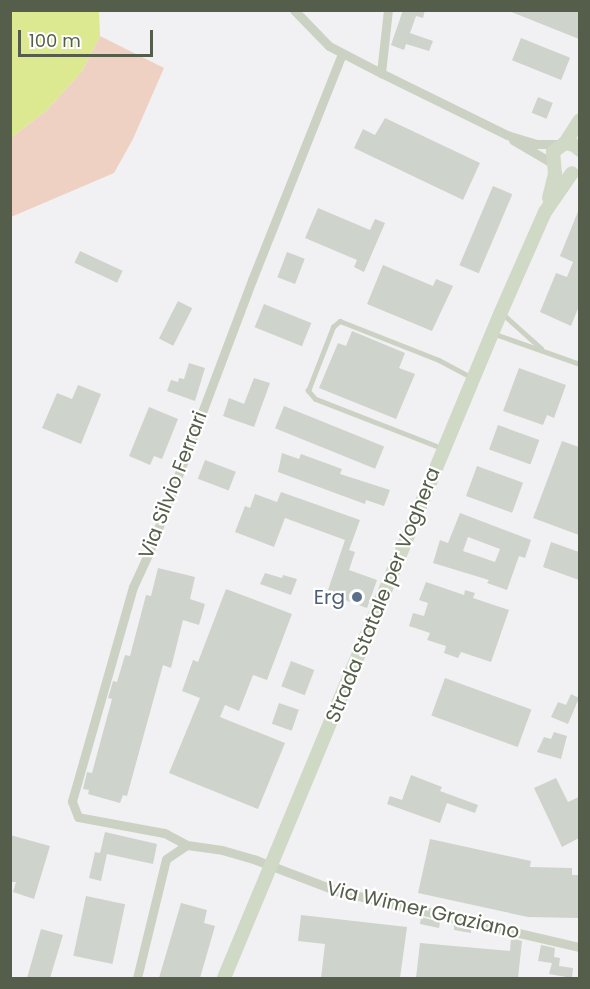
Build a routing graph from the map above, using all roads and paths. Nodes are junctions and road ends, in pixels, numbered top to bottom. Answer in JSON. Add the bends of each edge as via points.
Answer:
{"nodes":[{"id":1,"x":294,"y":10,"type":"edge"},
{"id":2,"x":388,"y":10,"type":"edge"},
{"id":3,"x":342,"y":54,"type":"junction"},
{"id":4,"x":381,"y":73,"type":"junction"},
{"id":5,"x":579,"y":120,"type":"edge"},
{"id":6,"x":507,"y":135,"type":"junction"},
{"id":7,"x":564,"y":144,"type":"junction"},
{"id":8,"x":579,"y":150,"type":"edge"},
{"id":9,"x":553,"y":165,"type":"junction"},
{"id":10,"x":576,"y":172,"type":"edge"},
{"id":11,"x":545,"y":212,"type":"junction"},
{"id":12,"x":501,"y":312,"type":"junction"},
{"id":13,"x":492,"y":334,"type":"junction"},
{"id":14,"x":543,"y":350,"type":"junction"},
{"id":15,"x":579,"y":364,"type":"edge"},
{"id":16,"x":473,"y":378,"type":"junction"},
{"id":17,"x":444,"y":449,"type":"junction"},
{"id":18,"x":187,"y":845,"type":"junction"},
{"id":19,"x":270,"y":866,"type":"junction"},
{"id":20,"x":579,"y":947,"type":"edge"},
{"id":21,"x":138,"y":978,"type":"edge"},
{"id":22,"x":224,"y":978,"type":"edge"}],
"edges":[{"from":1,"to":3,"type":"street"},
{"from":2,"to":4,"type":"street"},
{"from":3,"to":4,"type":"street"},
{"from":3,"to":18,"type":"street","name":"Via Silvio Ferrari","via":[[133,587],[72,801],[78,817],[164,833]]},
{"from":4,"to":6,"type":"street"},
{"from":5,"to":7,"type":"main road","name":"Strada Statale per Voghera"},
{"from":6,"to":7,"type":"street","via":[[536,144]]},
{"from":6,"to":9,"type":"street"},
{"from":7,"to":8,"type":"main road"},
{"from":7,"to":9,"type":"main road","name":"Strada Statale per Voghera","via":[[553,153]]},
{"from":9,"to":10,"type":"main road","name":"Strada Statale per Voghera","via":[[563,174]]},
{"from":9,"to":11,"type":"main road","name":"Strada Statale per Voghera"},
{"from":10,"to":11,"type":"main road","name":"Strada Statale per Voghera"},
{"from":11,"to":12,"type":"main road","name":"Strada Statale per Voghera"},
{"from":12,"to":13,"type":"main road","name":"Strada Statale per Voghera"},
{"from":12,"to":14,"type":"lane"},
{"from":13,"to":14,"type":"lane"},
{"from":13,"to":16,"type":"main road","name":"Strada Statale per Voghera"},
{"from":14,"to":15,"type":"lane"},
{"from":16,"to":17,"type":"main road","name":"Strada Statale per Voghera"},
{"from":16,"to":17,"type":"lane","via":[[346,321],[333,327],[309,395]]},
{"from":17,"to":19,"type":"main road","name":"Strada Statale per Voghera"},
{"from":18,"to":19,"type":"street","name":"Via Wimer Graziano","via":[[222,850]]},
{"from":18,"to":21,"type":"street","via":[[166,859]]},
{"from":19,"to":20,"type":"street","name":"Via Wimer Graziano","via":[[337,891]]},
{"from":19,"to":22,"type":"main road","name":"Strada Statale per Voghera"}]}
